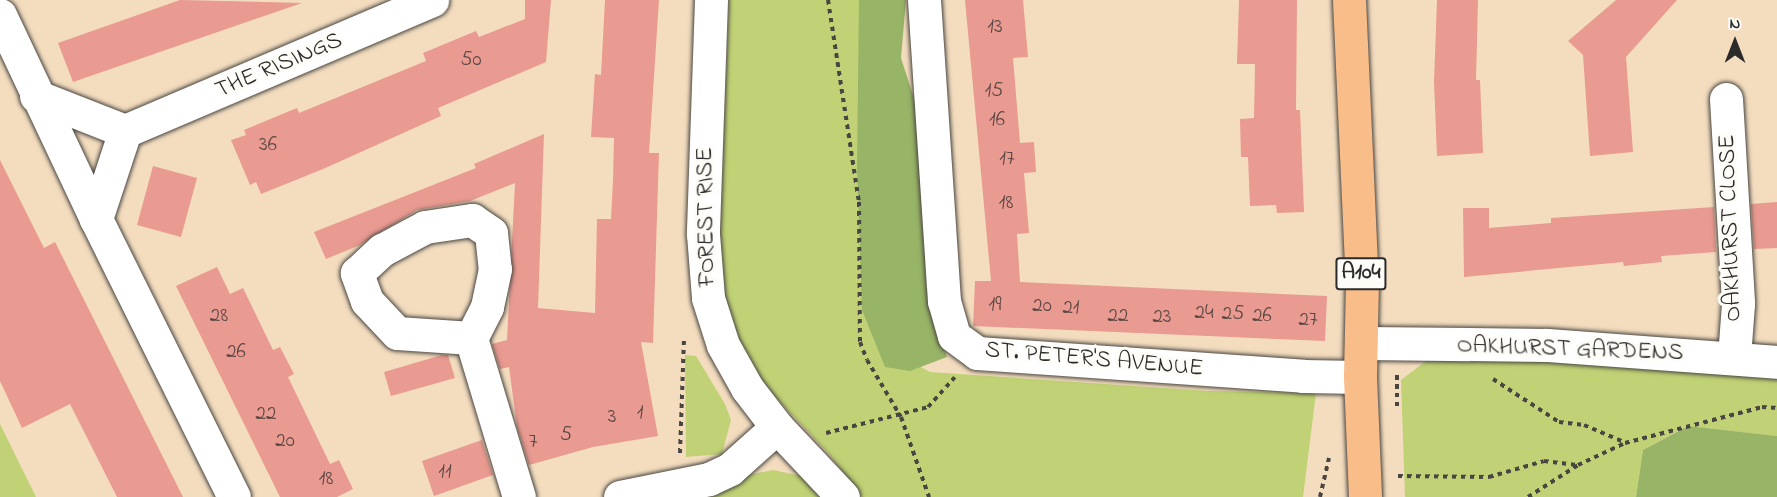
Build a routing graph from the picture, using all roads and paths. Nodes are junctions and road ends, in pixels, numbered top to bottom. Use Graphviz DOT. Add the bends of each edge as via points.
graph roads {
  1 [pos="432,0"];
  2 [pos="711,0"];
  3 [pos="828,0"];
  4 [pos="924,0"];
  5 [pos="1349,0"];
  6 [pos="0,15"];
  7 [pos="36,96"];
  8 [pos="1726,99"];
  9 [pos="125,131"];
  10 [pos="96,219"];
  11 [pos="687,324"];
  12 [pos="471,338"];
  13 [pos="1363,343"];
  14 [pos="1460,345"];
  15 [pos="977,353"];
  16 [pos="1734,357"];
  17 [pos="1777,362"];
  18 [pos="1360,377"];
  19 [pos="1777,408"];
  20 [pos="901,417"];
  21 [pos="777,427"];
  22 [pos="1625,442"];
  23 [pos="802,453"];
  24 [pos="1578,465"];
  25 [pos="1397,476"];
  26 [pos="680,486"];
  27 [pos="234,497"];
  28 [pos="519,497"];
  29 [pos="620,497"];
  30 [pos="843,497"];
  31 [pos="929,497"];
  32 [pos="1365,497"];
  33 [pos="1528,497"];
  1 -- 9 [label="street, THE RISINGS"];
  2 -- 21 [label="street, FOREST RISE" via="703,234 708,298 723,345 747,388"];
  3 -- 20 [label="path" via="859,202 860,342"];
  4 -- 15 [label="street, ST. PETER'S AVENUE" via="944,301 954,336"];
  5 -- 13 [label="main road, A104"];
  6 -- 7 [label="street"];
  7 -- 9 [label="street"];
  7 -- 10 [label="street"];
  8 -- 16 [label="street, OAKHURST CLOSE" via="1738,304"];
  9 -- 10 [label="street"];
  10 -- 27 [label="street"];
  11 -- 26 [label="path" via="681,358"];
  12 -- 28 [label="street"];
  13 -- 14 [label="street, OAKHURST GARDENS"];
  13 -- 18 [label="main road, A104"];
  14 -- 16 [label="street, OAKHURST GARDENS" via="1547,345"];
  14 -- 22 [label="path" via="1498,385 1559,422 1584,425"];
  15 -- 18 [label="street, ST. PETER'S AVENUE"];
  15 -- 20 [label="path" via="928,407"];
  16 -- 17 [label="street, OAKHURST GARDENS"];
  18 -- 32 [label="main road, A104"];
  19 -- 22 [label="path" via="1762,407"];
  20 -- 23 [label="path" via="859,422 826,433"];
  20 -- 31 [label="path"];
  21 -- 23 [label="street, FOREST RISE"];
  21 -- 26 [label="street" via="730,469"];
  22 -- 24 [label="path"];
  23 -- 30 [label="street, FOREST RISE"];
  24 -- 25 [label="path" via="1544,461 1489,477"];
  24 -- 33 [label="path"];
  26 -- 29 [label="street"];
}
